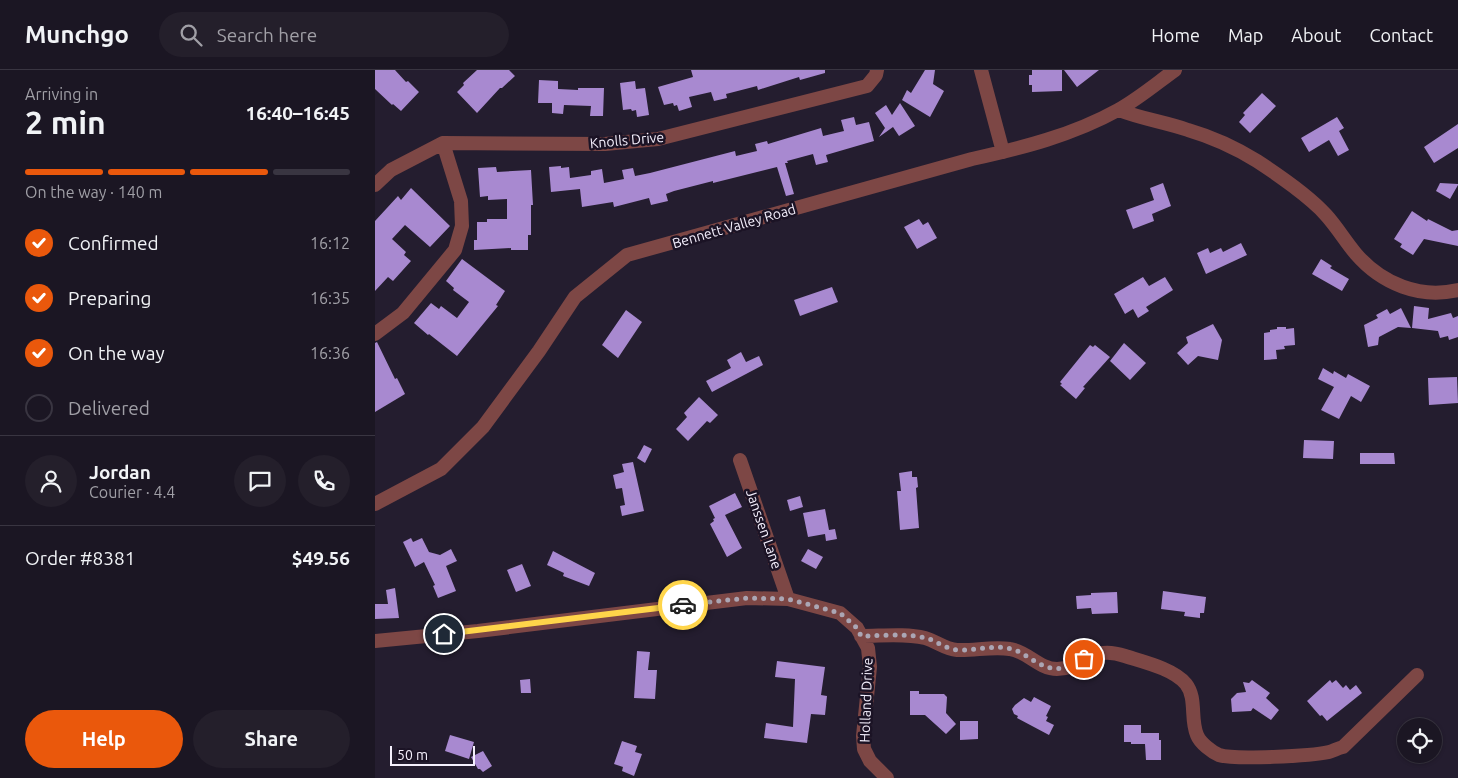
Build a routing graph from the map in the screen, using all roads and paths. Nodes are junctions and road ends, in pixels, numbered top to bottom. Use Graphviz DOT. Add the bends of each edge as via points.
graph roads {
  1 [pos="877,70"];
  2 [pos="981,70"];
  3 [pos="1175,70"];
  4 [pos="1119,110"];
  5 [pos="443,143"];
  6 [pos="1003,152"];
  7 [pos="375,185"];
  8 [pos="1458,290"];
  9 [pos="375,334"];
  10 [pos="740,460"];
  11 [pos="375,504"];
  12 [pos="788,599"];
  13 [pos="861,636"];
  14 [pos="375,641"];
  15 [pos="1417,675"];
  16 [pos="887,778"];
  1 -- 5 [label="street, Knolls Drive" via="867,86 658,139 605,144"];
  2 -- 6 [label="street"];
  3 -- 4 [label="street, Bennett Valley Road"];
  4 -- 6 [label="street, Bennett Valley Road" via="1061,136"];
  4 -- 8 [label="street" via="1187,129 1228,145 1257,162 1310,200 1357,255 1394,283 1410,290 1435,293"];
  5 -- 7 [label="street, Knolls Drive" via="391,170"];
  5 -- 9 [label="street" via="461,201 462,226 455,250 403,313"];
  6 -- 11 [label="street, Bennett Valley Road" via="627,255 575,297 483,427 441,469"];
  10 -- 12 [label="street, Janssen Lane"];
  12 -- 13 [label="street, Holland Drive" via="840,613"];
  12 -- 14 [label="street, Holland Drive" via="747,598"];
  13 -- 15 [label="street" via="915,636 957,650 1012,649 1053,669 1063,669 1094,654 1122,655 1168,670 1186,684 1192,696 1197,736 1220,755 1243,757 1319,753 1343,747"];
  13 -- 16 [label="street, Holland Drive" via="868,648 871,667 863,736 865,749 870,761"];
}
